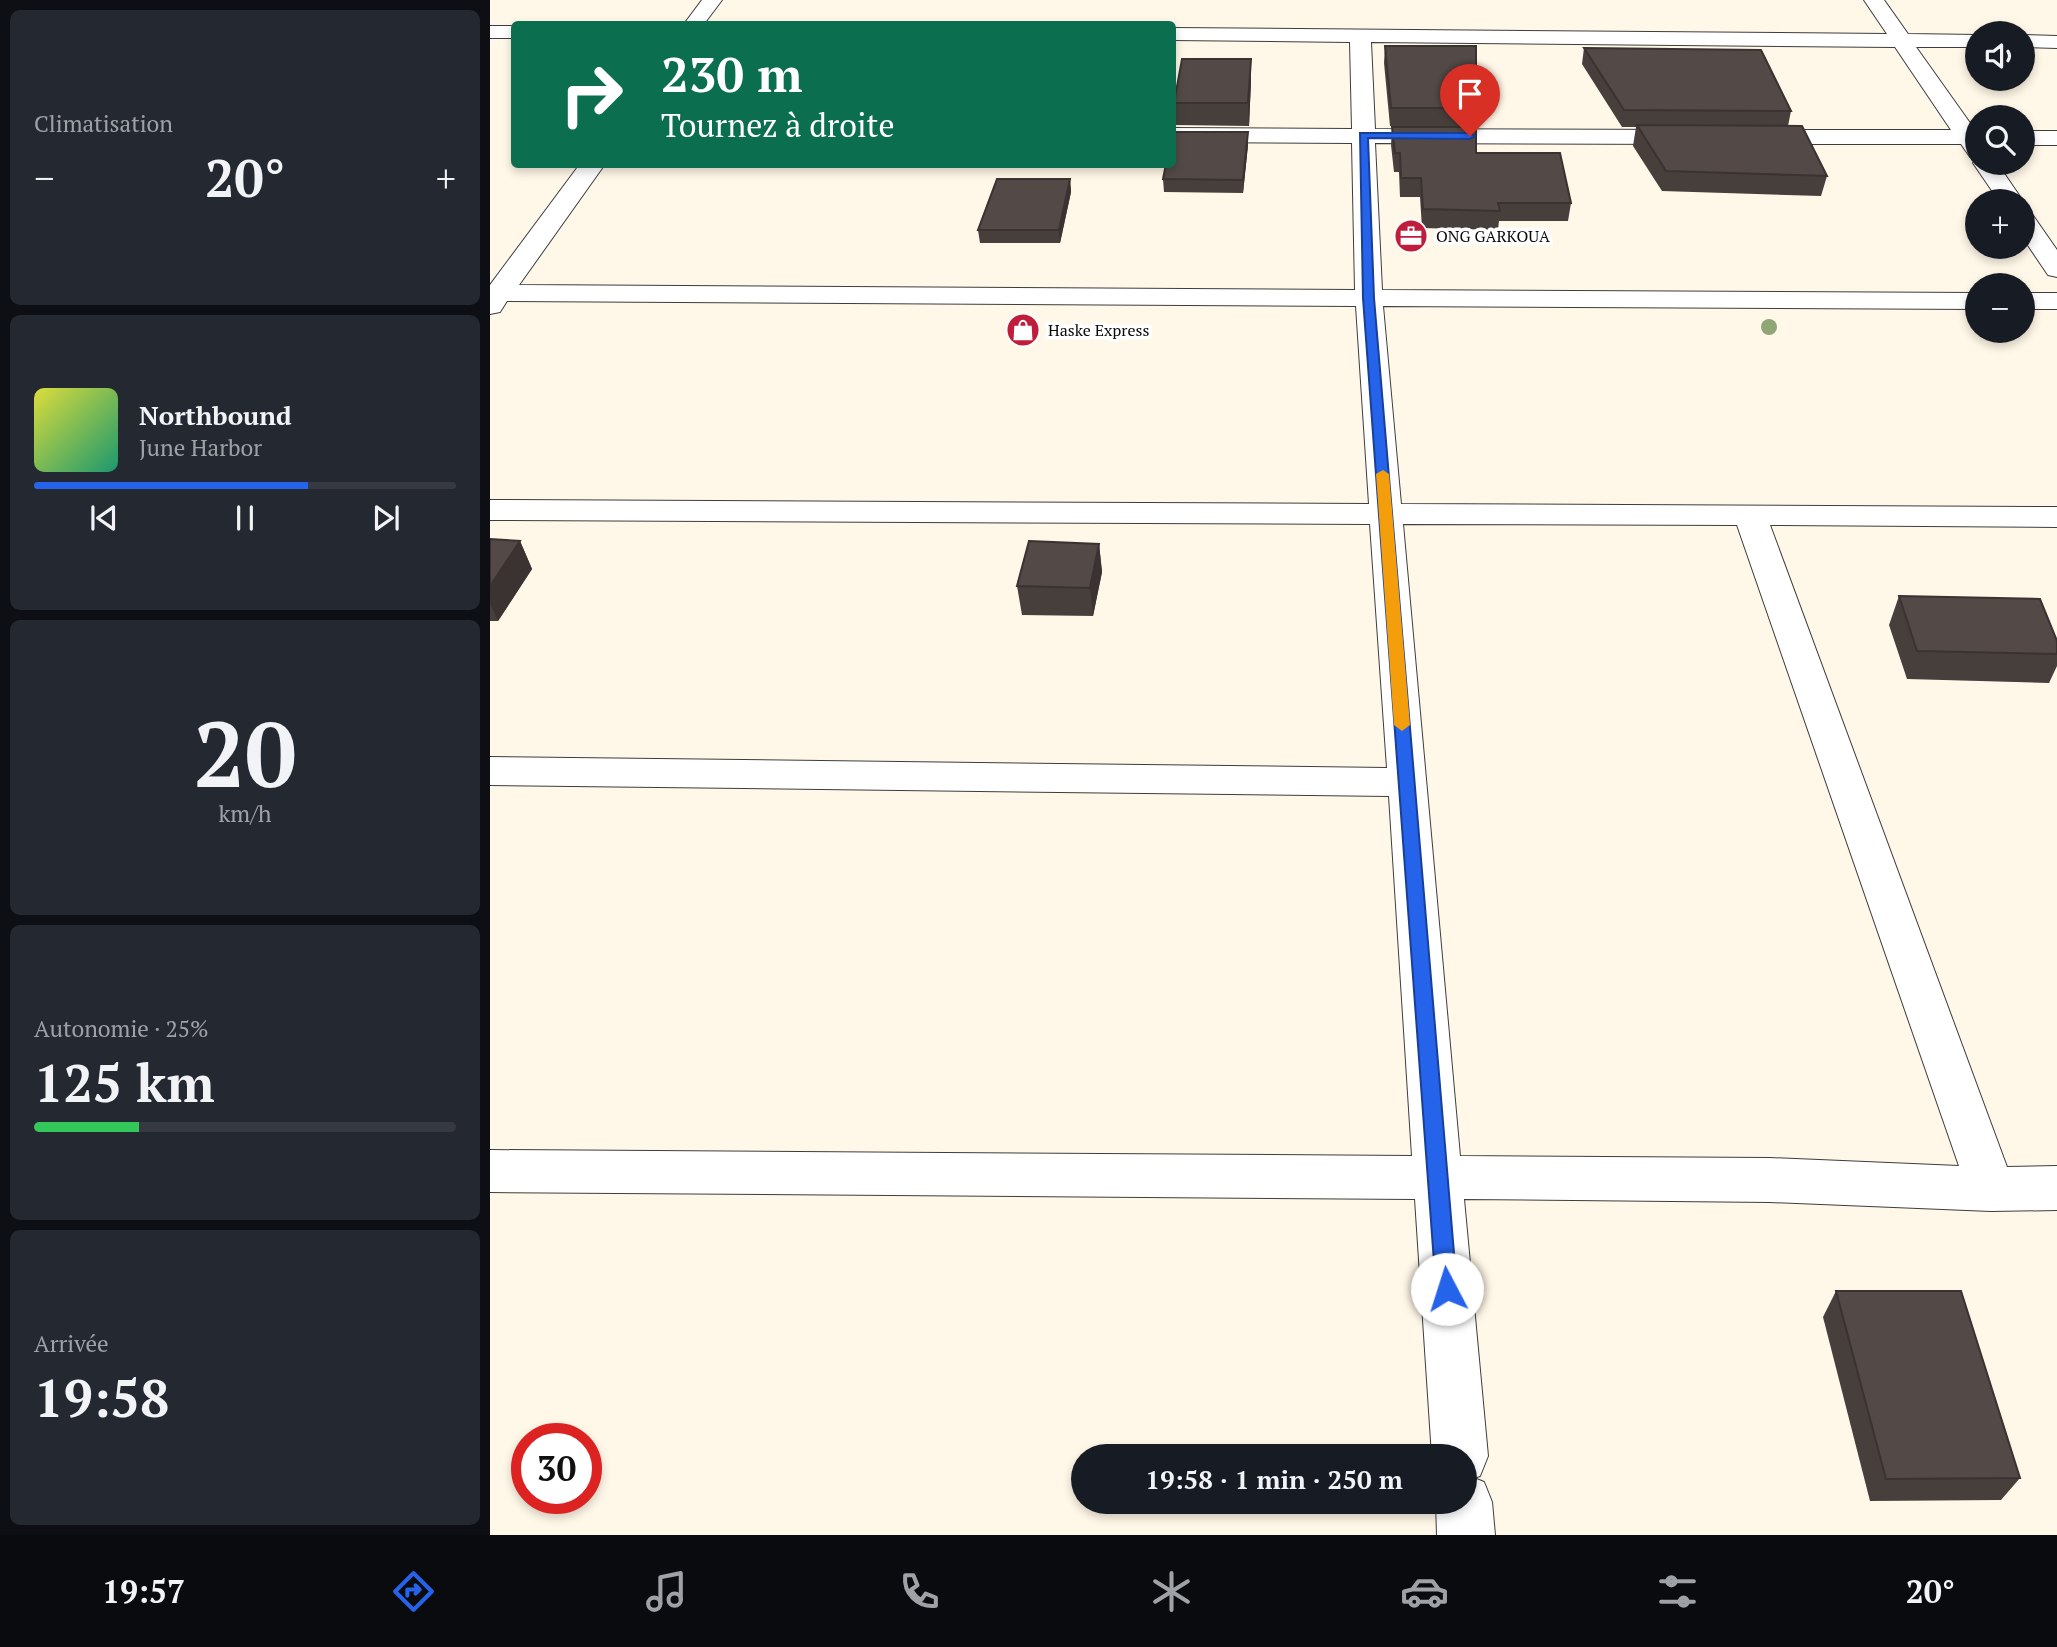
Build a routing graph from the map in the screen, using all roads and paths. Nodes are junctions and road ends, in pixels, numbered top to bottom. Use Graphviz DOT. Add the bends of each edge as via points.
graph roads {
  1 [pos="712,0"];
  2 [pos="1874,0"];
  3 [pos="696,21"];
  4 [pos="490,32"];
  5 [pos="511,32"];
  6 [pos="1176,34"];
  7 [pos="1360,36"];
  8 [pos="1901,40"];
  9 [pos="1965,41"];
  10 [pos="2035,41"];
  11 [pos="2057,42"];
  12 [pos="1965,129"];
  13 [pos="1176,135"];
  14 [pos="1364,135"];
  15 [pos="1710,137"];
  16 [pos="1737,137"];
  17 [pos="2035,138"];
  18 [pos="2057,138"];
  19 [pos="1965,142"];
  20 [pos="590,168"];
  21 [pos="2035,237"];
  22 [pos="2057,269"];
  23 [pos="493,297"];
  24 [pos="1369,298"];
  25 [pos="1965,301"];
  26 [pos="2035,301"];
  27 [pos="2057,301"];
  28 [pos="490,510"];
  29 [pos="1386,514"];
  30 [pos="1750,516"];
  31 [pos="2057,517"];
  32 [pos="490,771"];
  33 [pos="1406,782"];
  34 [pos="490,1171"];
  35 [pos="1438,1178"];
  36 [pos="2057,1188"];
  37 [pos="1991,1189"];
  38 [pos="1459,1444"];
  39 [pos="1465,1514"];
  40 [pos="1466,1535"];
  1 -- 3 [label="street"];
  2 -- 8 [label="street"];
  4 -- 5 [label="street"];
  6 -- 7 [label="street"];
  7 -- 8 [label="street"];
  7 -- 14 [label="street"];
  8 -- 9 [label="street"];
  8 -- 12 [label="street"];
  10 -- 11 [label="street"];
  13 -- 14 [label="street"];
  14 -- 15 [label="street"];
  14 -- 24 [label="street"];
  16 -- 19 [label="street"];
  17 -- 18 [label="street"];
  20 -- 23 [label="street"];
  21 -- 22 [label="street"];
  23 -- 24 [label="street"];
  24 -- 25 [label="street"];
  24 -- 29 [label="street"];
  26 -- 27 [label="street"];
  28 -- 29 [label="street"];
  29 -- 30 [label="street"];
  29 -- 33 [label="street"];
  30 -- 31 [label="street"];
  30 -- 37 [label="street"];
  32 -- 33 [label="street"];
  33 -- 35 [label="street"];
  34 -- 35 [label="street"];
  35 -- 37 [label="street" via="1770,1180"];
  35 -- 38 [label="street"];
  36 -- 37 [label="street"];
  39 -- 40 [label="street"];
}
